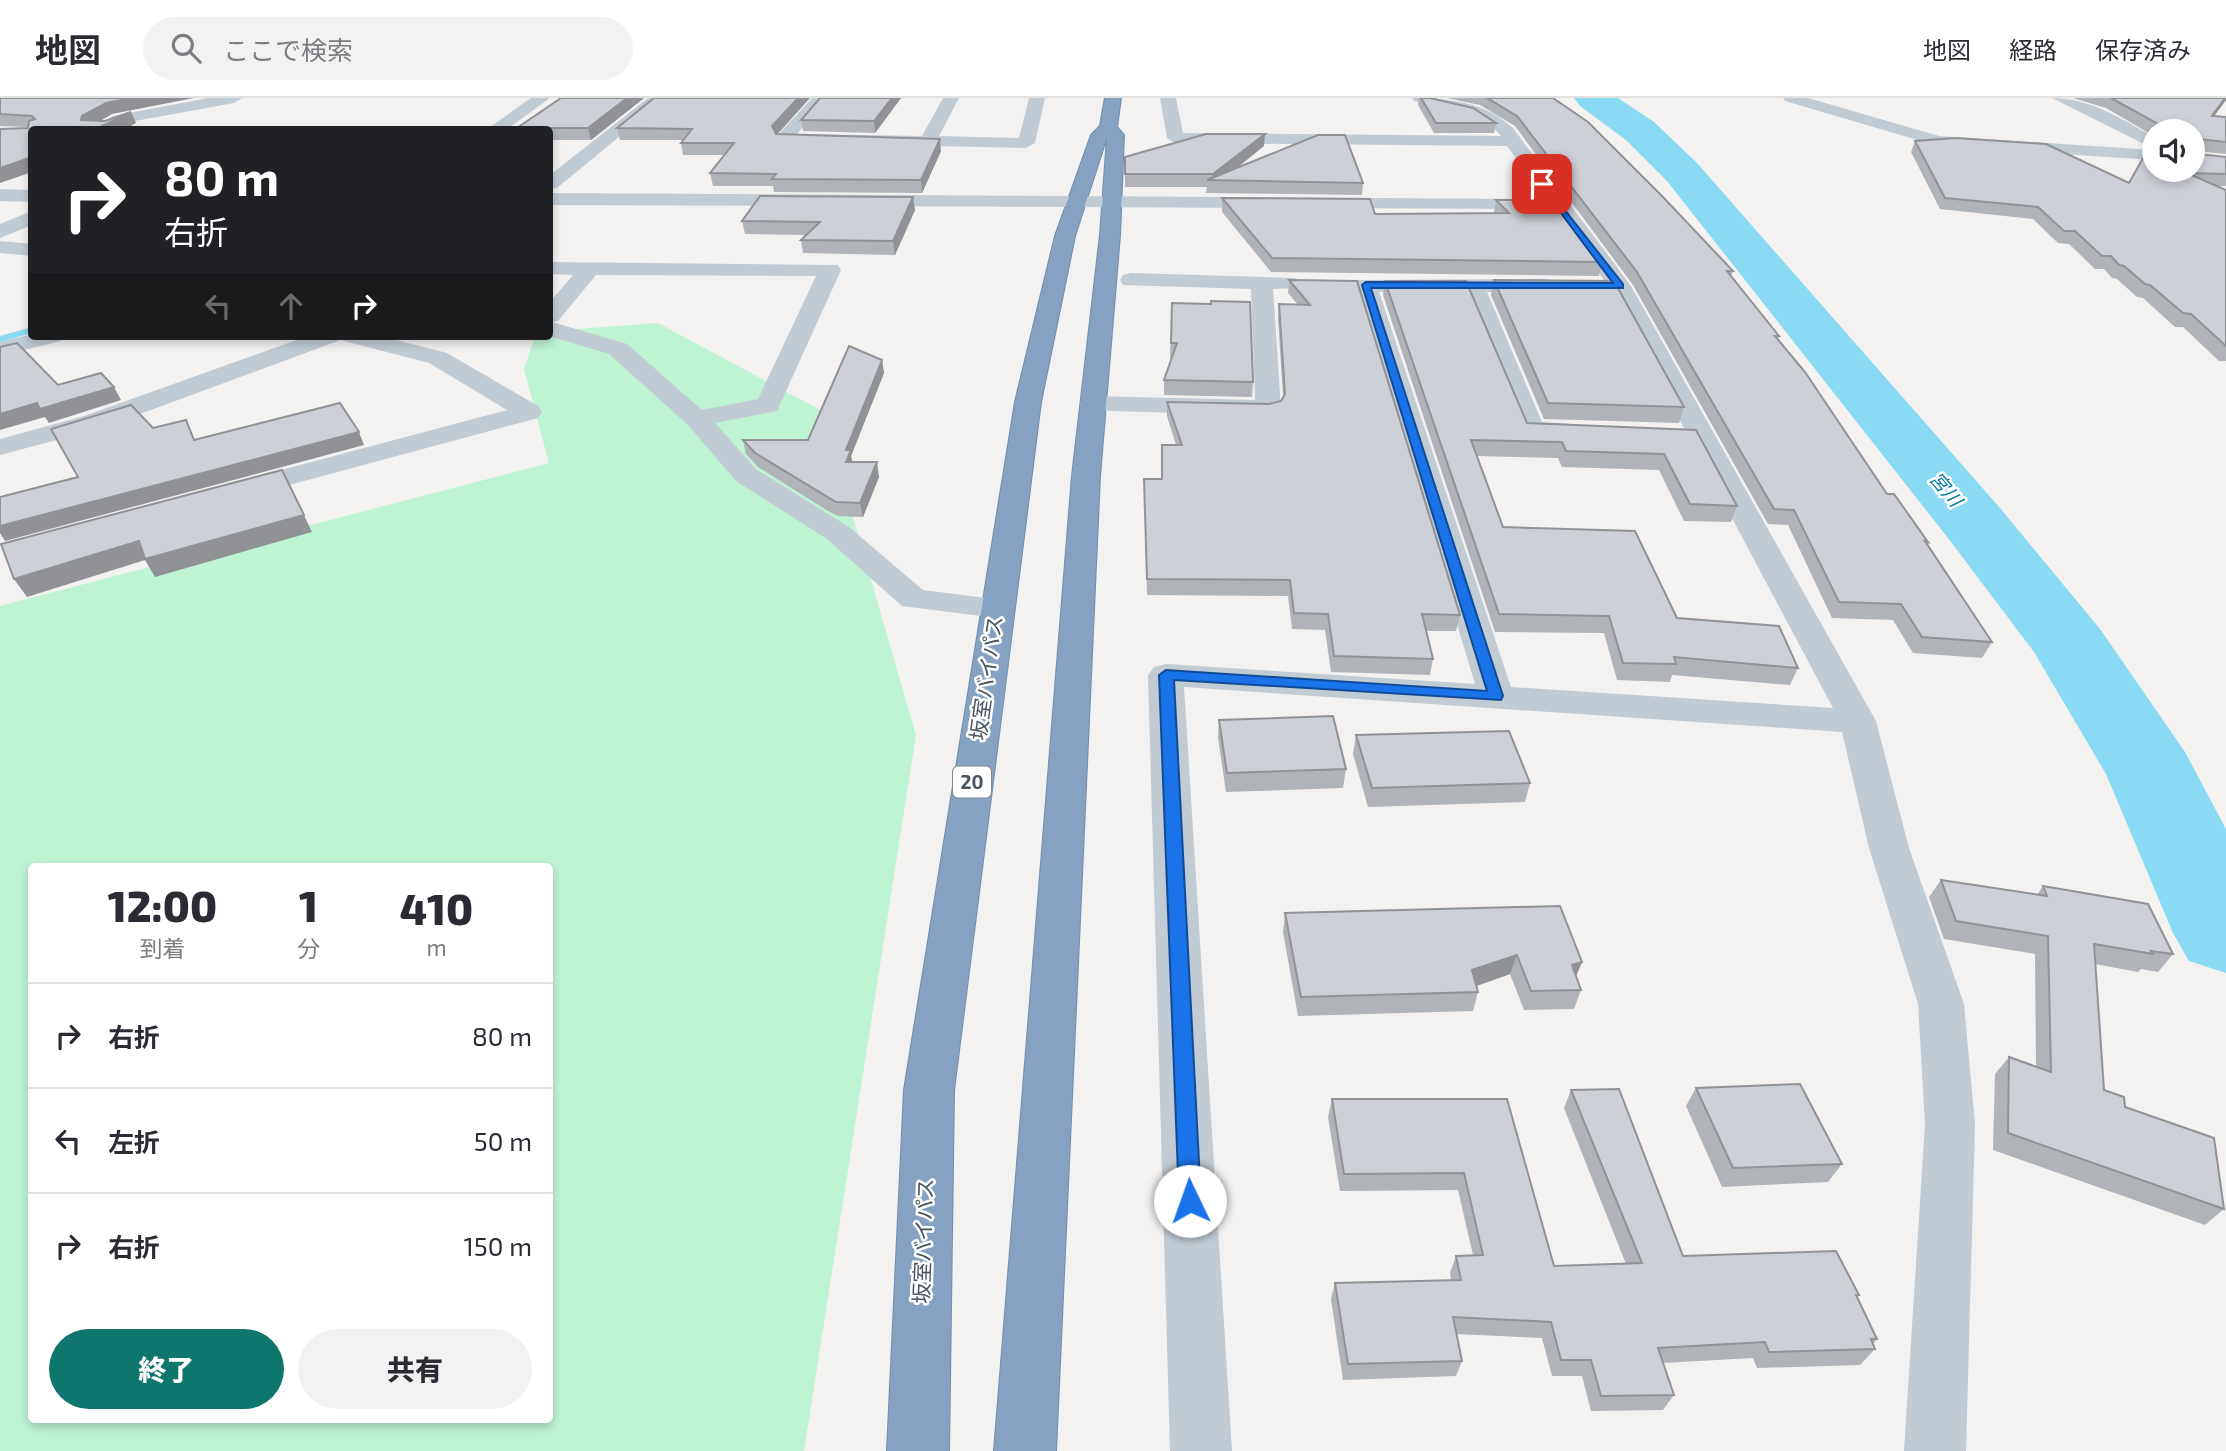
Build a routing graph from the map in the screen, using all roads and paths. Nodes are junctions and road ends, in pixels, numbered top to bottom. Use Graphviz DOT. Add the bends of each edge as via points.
graph roads {
  1 [pos="234,98"];
  2 [pos="542,98"];
  3 [pos="658,98"];
  4 [pos="820,98"];
  5 [pos="951,98"];
  6 [pos="1037,98"];
  7 [pos="1168,98"];
  8 [pos="1420,98"];
  9 [pos="1791,98"];
  10 [pos="2060,98"];
  11 [pos="1111,113"];
  12 [pos="105,126"];
  13 [pos="500,126"];
  14 [pos="2142,137"];
  15 [pos="928,141"];
  16 [pos="1512,141"];
  17 [pos="2142,154"];
  18 [pos="553,182"];
  19 [pos="0,195"];
  20 [pos="28,196"];
  21 [pos="553,199"];
  22 [pos="1094,202"];
  23 [pos="1558,205"];
  24 [pos="28,219"];
  25 [pos="0,232"];
  26 [pos="0,247"];
  27 [pos="28,250"];
  28 [pos="553,268"];
  29 [pos="590,268"];
  30 [pos="1131,280"];
  31 [pos="1262,282"];
  32 [pos="1314,284"];
  33 [pos="1472,285"];
  34 [pos="1566,286"];
  35 [pos="553,312"];
  36 [pos="553,330"];
  37 [pos="37,340"];
  38 [pos="319,340"];
  39 [pos="368,340"];
  40 [pos="0,349"];
  41 [pos="1093,404"];
  42 [pos="697,419"];
  43 [pos="1598,432"];
  44 [pos="0,447"];
  45 [pos="211,497"];
  46 [pos="997,608"];
  47 [pos="1496,696"];
  48 [pos="1858,721"];
  49 [pos="918,1451"];
  50 [pos="1025,1451"];
  51 [pos="1201,1451"];
  52 [pos="1935,1451"];
  1 -- 12 [label="street" via="119,119"];
  2 -- 13 [label="street"];
  3 -- 18 [label="street"];
  4 -- 15 [label="street" via="784,139"];
  5 -- 15 [label="street"];
  6 -- 15 [label="street" via="1026,143"];
  7 -- 16 [label="street" via="1175,138"];
  8 -- 16 [label="street" via="1454,104 1488,118 1510,134"];
  9 -- 17 [label="street" via="1938,141"];
  10 -- 14 [label="street"];
  11 -- 22 [label="highway, 坂室バイパス / 20" via="1116,135"];
  16 -- 23 [label="street"];
  19 -- 20 [label="street"];
  21 -- 22 [label="street"];
  22 -- 23 [label="street"];
  22 -- 41 [label="highway, 坂室バイパス / 20"];
  22 -- 46 [label="highway, 坂室バイパス / 20" via="1065,236 1028,402"];
  23 -- 48 [label="street"];
  24 -- 25 [label="street"];
  26 -- 27 [label="street"];
  28 -- 29 [label="street"];
  29 -- 35 [label="street"];
  29 -- 42 [label="street" via="830,270 768,405"];
  30 -- 31 [label="street"];
  31 -- 32 [label="street"];
  31 -- 41 [label="street" via="1268,408"];
  33 -- 34 [label="street"];
  33 -- 43 [label="street" via="1532,430"];
  33 -- 47 [label="street" via="1353,285"];
  36 -- 42 [label="street" via="618,349"];
  37 -- 40 [label="street"];
  38 -- 44 [label="street" via="93,422"];
  39 -- 45 [label="street" via="438,358 529,412"];
  41 -- 50 [label="highway, 坂室バイパス / 20"];
  42 -- 46 [label="street" via="746,475 838,533 914,599"];
  46 -- 49 [label="highway, 坂室バイパス / 20" via="929,1090"];
  47 -- 48 [label="street"];
  47 -- 51 [label="street" via="1166,675"];
  48 -- 52 [label="street" via="1889,848 1941,1004 1950,1124"];
}
